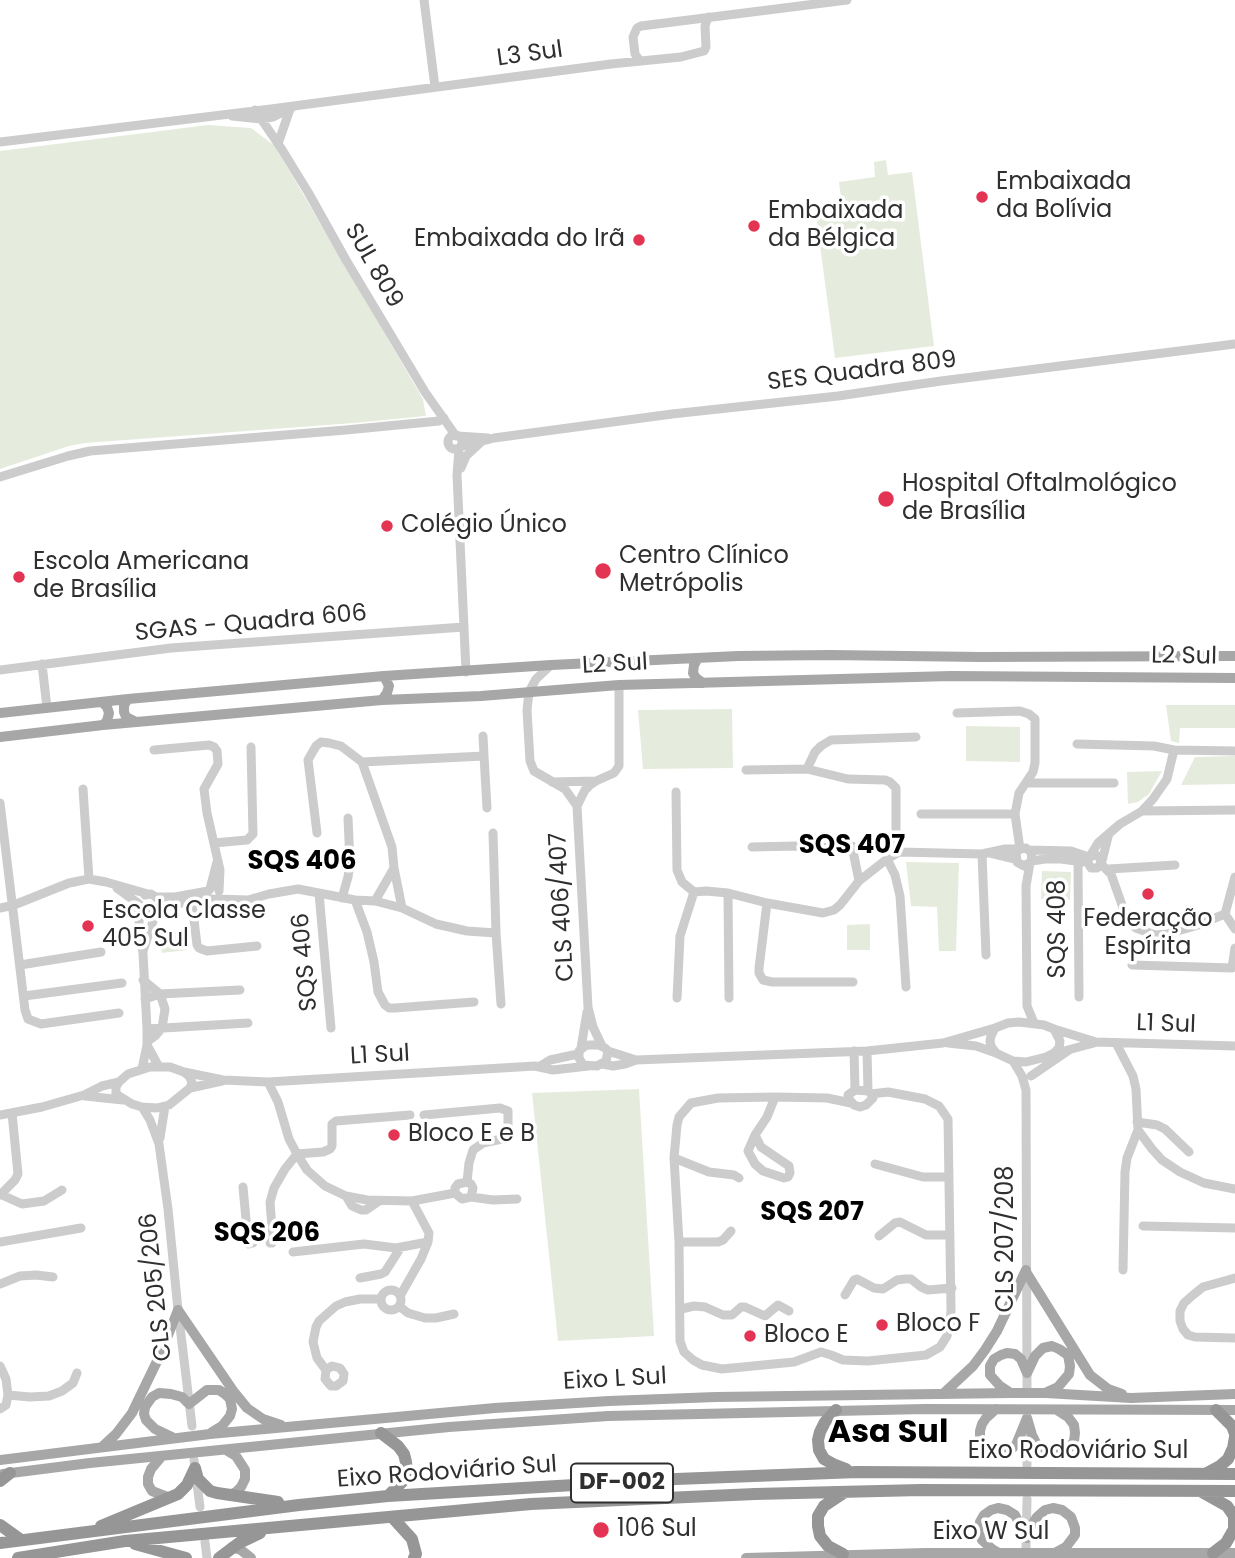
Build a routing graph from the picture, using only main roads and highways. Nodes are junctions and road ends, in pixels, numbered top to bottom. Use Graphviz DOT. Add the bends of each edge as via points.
graph roads {
  1 [pos="1152,656"];
  2 [pos="1174,656"];
  3 [pos="1235,656"];
  4 [pos="950,657"];
  5 [pos="973,657"];
  6 [pos="698,659"];
  7 [pos="677,667"];
  8 [pos="418,674"];
  9 [pos="384,676"];
  10 [pos="951,676"];
  11 [pos="974,676"];
  12 [pos="1153,677"];
  13 [pos="1179,677"];
  14 [pos="1235,678"];
  15 [pos="703,682"];
  16 [pos="670,683"];
  17 [pos="411,690"];
  18 [pos="128,699"];
  19 [pos="382,700"];
  20 [pos="102,702"];
  21 [pos="0,713"];
  22 [pos="136,722"];
  23 [pos="103,725"];
  24 [pos="0,737"];
  25 [pos="1011,1393"];
  26 [pos="1046,1393"];
  27 [pos="943,1394"];
  28 [pos="1235,1395"];
  29 [pos="1131,1398"];
  30 [pos="996,1409"];
  31 [pos="1055,1409"];
  32 [pos="836,1410"];
  33 [pos="1216,1410"];
  34 [pos="1235,1410"];
  35 [pos="290,1427"];
  36 [pos="381,1433"];
  37 [pos="210,1434"];
  38 [pos="1235,1436"];
  39 [pos="175,1437"];
  40 [pos="101,1447"];
  41 [pos="226,1450"];
  42 [pos="162,1455"];
  43 [pos="0,1460"];
  44 [pos="856,1472"];
  45 [pos="1207,1473"];
  46 [pos="1235,1474"];
  47 [pos="3,1476"];
  48 [pos="1198,1491"];
  49 [pos="1235,1491"];
  50 [pos="845,1492"];
  51 [pos="229,1495"];
  52 [pos="388,1496"];
  53 [pos="170,1498"];
  54 [pos="299,1505"];
  55 [pos="392,1517"];
  56 [pos="0,1525"];
  57 [pos="281,1527"];
  58 [pos="85,1532"];
  59 [pos="21,1540"];
  60 [pos="125,1541"];
  61 [pos="0,1543"];
  62 [pos="232,1547"];
  63 [pos="1000,1553"];
  64 [pos="1213,1553"];
  65 [pos="1235,1553"];
  66 [pos="843,1554"];
  67 [pos="1052,1554"];
  68 [pos="176,1557"];
  69 [pos="19,1558"];
  70 [pos="219,1558"];
  71 [pos="251,1558"];
  72 [pos="414,1558"];
  73 [pos="746,1558"];
  1 -- 2 [label="main road, L2 Sul"];
  1 -- 5 [label="main road, L2 Sul"];
  1 -- 12 [label="main road" via="1157,663"];
  2 -- 3 [label="main road, L2 Sul"];
  2 -- 13 [label="main road" via="1170,668"];
  4 -- 5 [label="main road, L2 Sul"];
  4 -- 6 [label="main road, L2 Sul"];
  4 -- 10 [label="main road" via="957,666"];
  5 -- 11 [label="main road" via="970,667"];
  6 -- 7 [label="main road, L2 Sul"];
  6 -- 15 [label="main road" via="693,673"];
  7 -- 8 [label="main road, L2 Sul" via="551,665"];
  7 -- 16 [label="main road" via="678,678"];
  8 -- 9 [label="main road, L2 Sul"];
  8 -- 17 [label="main road"];
  9 -- 18 [label="main road, L2 Sul"];
  9 -- 19 [label="main road" via="389,686"];
  10 -- 11 [label="main road, L2 Sul"];
  10 -- 15 [label="main road, L2 Sul"];
  11 -- 12 [label="main road, L2 Sul"];
  12 -- 13 [label="main road, L2 Sul"];
  13 -- 14 [label="main road, L2 Sul"];
  15 -- 16 [label="main road, L2 Sul"];
  16 -- 17 [label="main road, L2 Sul" via="481,696"];
  17 -- 19 [label="main road, L2 Sul"];
  18 -- 20 [label="main road, L2 Sul"];
  18 -- 22 [label="main road" via="124,712"];
  19 -- 22 [label="main road, L2 Sul"];
  20 -- 21 [label="main road, L2 Sul"];
  20 -- 23 [label="main road" via="109,713"];
  22 -- 23 [label="main road, L2 Sul"];
  23 -- 24 [label="main road, L2 Sul"];
  25 -- 26 [label="main road, Eixo L Sul"];
  25 -- 26 [label="main road" via="990,1375 994,1359 1014,1354 1027,1373 1035,1356 1052,1346 1068,1355 1069,1374"];
  25 -- 27 [label="main road, Eixo L Sul"];
  26 -- 29 [label="main road, Eixo L Sul"];
  27 -- 29 [label="main road" via="985,1350 1026,1271 1090,1376"];
  27 -- 35 [label="main road, Eixo L Sul" via="609,1401"];
  28 -- 29 [label="main road, Eixo L Sul"];
  30 -- 31 [label="main road, Eixo L Sul"];
  30 -- 31 [label="main road" via="979,1431 990,1451 1003,1453 1016,1445 1027,1416 1037,1445 1049,1453 1064,1452 1074,1441 1074,1425"];
  30 -- 32 [label="main road, Eixo L Sul"];
  31 -- 33 [label="main road, Eixo L Sul"];
  32 -- 36 [label="main road, Eixo L Sul" via="608,1416"];
  32 -- 44 [label="highway" via="820,1432 819,1450 824,1459"];
  33 -- 34 [label="main road, Eixo L Sul"];
  33 -- 38 [label="highway"];
  35 -- 37 [label="main road, Eixo L Sul"];
  35 -- 40 [label="main road" via="247,1409 178,1310 132,1413"];
  36 -- 41 [label="main road, Eixo L Sul"];
  36 -- 52 [label="highway" via="404,1454 407,1470"];
  37 -- 39 [label="main road, Eixo L Sul"];
  37 -- 39 [label="main road" via="222,1426 232,1409 230,1399 219,1390 207,1390 189,1405 181,1397 164,1393 152,1397 144,1414 149,1425"];
  38 -- 45 [label="highway" via="1228,1459"];
  39 -- 40 [label="main road, Eixo L Sul"];
  40 -- 43 [label="main road, Eixo L Sul"];
  41 -- 42 [label="main road, Eixo L Sul"];
  41 -- 51 [label="main road" via="245,1470 241,1487"];
  42 -- 47 [label="main road, Eixo L Sul"];
  42 -- 53 [label="main road" via="151,1469 148,1484 152,1491"];
  44 -- 45 [label="highway, Eixo Rodoviário Sul / DF-002"];
  44 -- 52 [label="highway, Eixo Rodoviário Sul / DF-002"];
  45 -- 46 [label="highway, Eixo Rodoviário Sul / DF-002"];
  48 -- 49 [label="highway, Eixo Rodoviário Sul / DF-002"];
  48 -- 50 [label="highway, Eixo Rodoviário Sul / DF-002"];
  48 -- 64 [label="highway" via="1227,1506 1234,1517 1234,1529 1226,1543"];
  50 -- 55 [label="highway, Eixo Rodoviário Sul / DF-002" via="531,1504"];
  50 -- 66 [label="highway" via="818,1516 820,1536"];
  51 -- 53 [label="highway" via="203,1485 194,1464 187,1485"];
  51 -- 54 [label="highway"];
  52 -- 54 [label="highway, Eixo Rodoviário Sul / DF-002"];
  53 -- 58 [label="highway"];
  54 -- 58 [label="highway, Eixo Rodoviário Sul / DF-002"];
  55 -- 57 [label="highway, Eixo Rodoviário Sul / DF-002"];
  55 -- 72 [label="highway" via="412,1539"];
  56 -- 59 [label="highway"];
  57 -- 60 [label="highway, Eixo Rodoviário Sul / DF-002"];
  57 -- 62 [label="highway"];
  58 -- 59 [label="highway, Eixo Rodoviário Sul / DF-002"];
  59 -- 61 [label="highway, Eixo Rodoviário Sul / DF-002"];
  60 -- 68 [label="highway"];
  60 -- 69 [label="highway, Eixo Rodoviário Sul / DF-002"];
  62 -- 70 [label="highway"];
  62 -- 71 [label="main road"];
  63 -- 66 [label="main road, Eixo W Sul"];
  63 -- 67 [label="main road, Eixo W Sul"];
  63 -- 67 [label="main road" via="978,1532 984,1515 998,1508 1007,1510 1027,1544 1037,1517 1053,1508 1071,1517 1075,1535 1066,1547"];
  64 -- 65 [label="main road, Eixo W Sul"];
  64 -- 67 [label="main road, Eixo W Sul"];
  66 -- 73 [label="main road, Eixo W Sul"];
}
